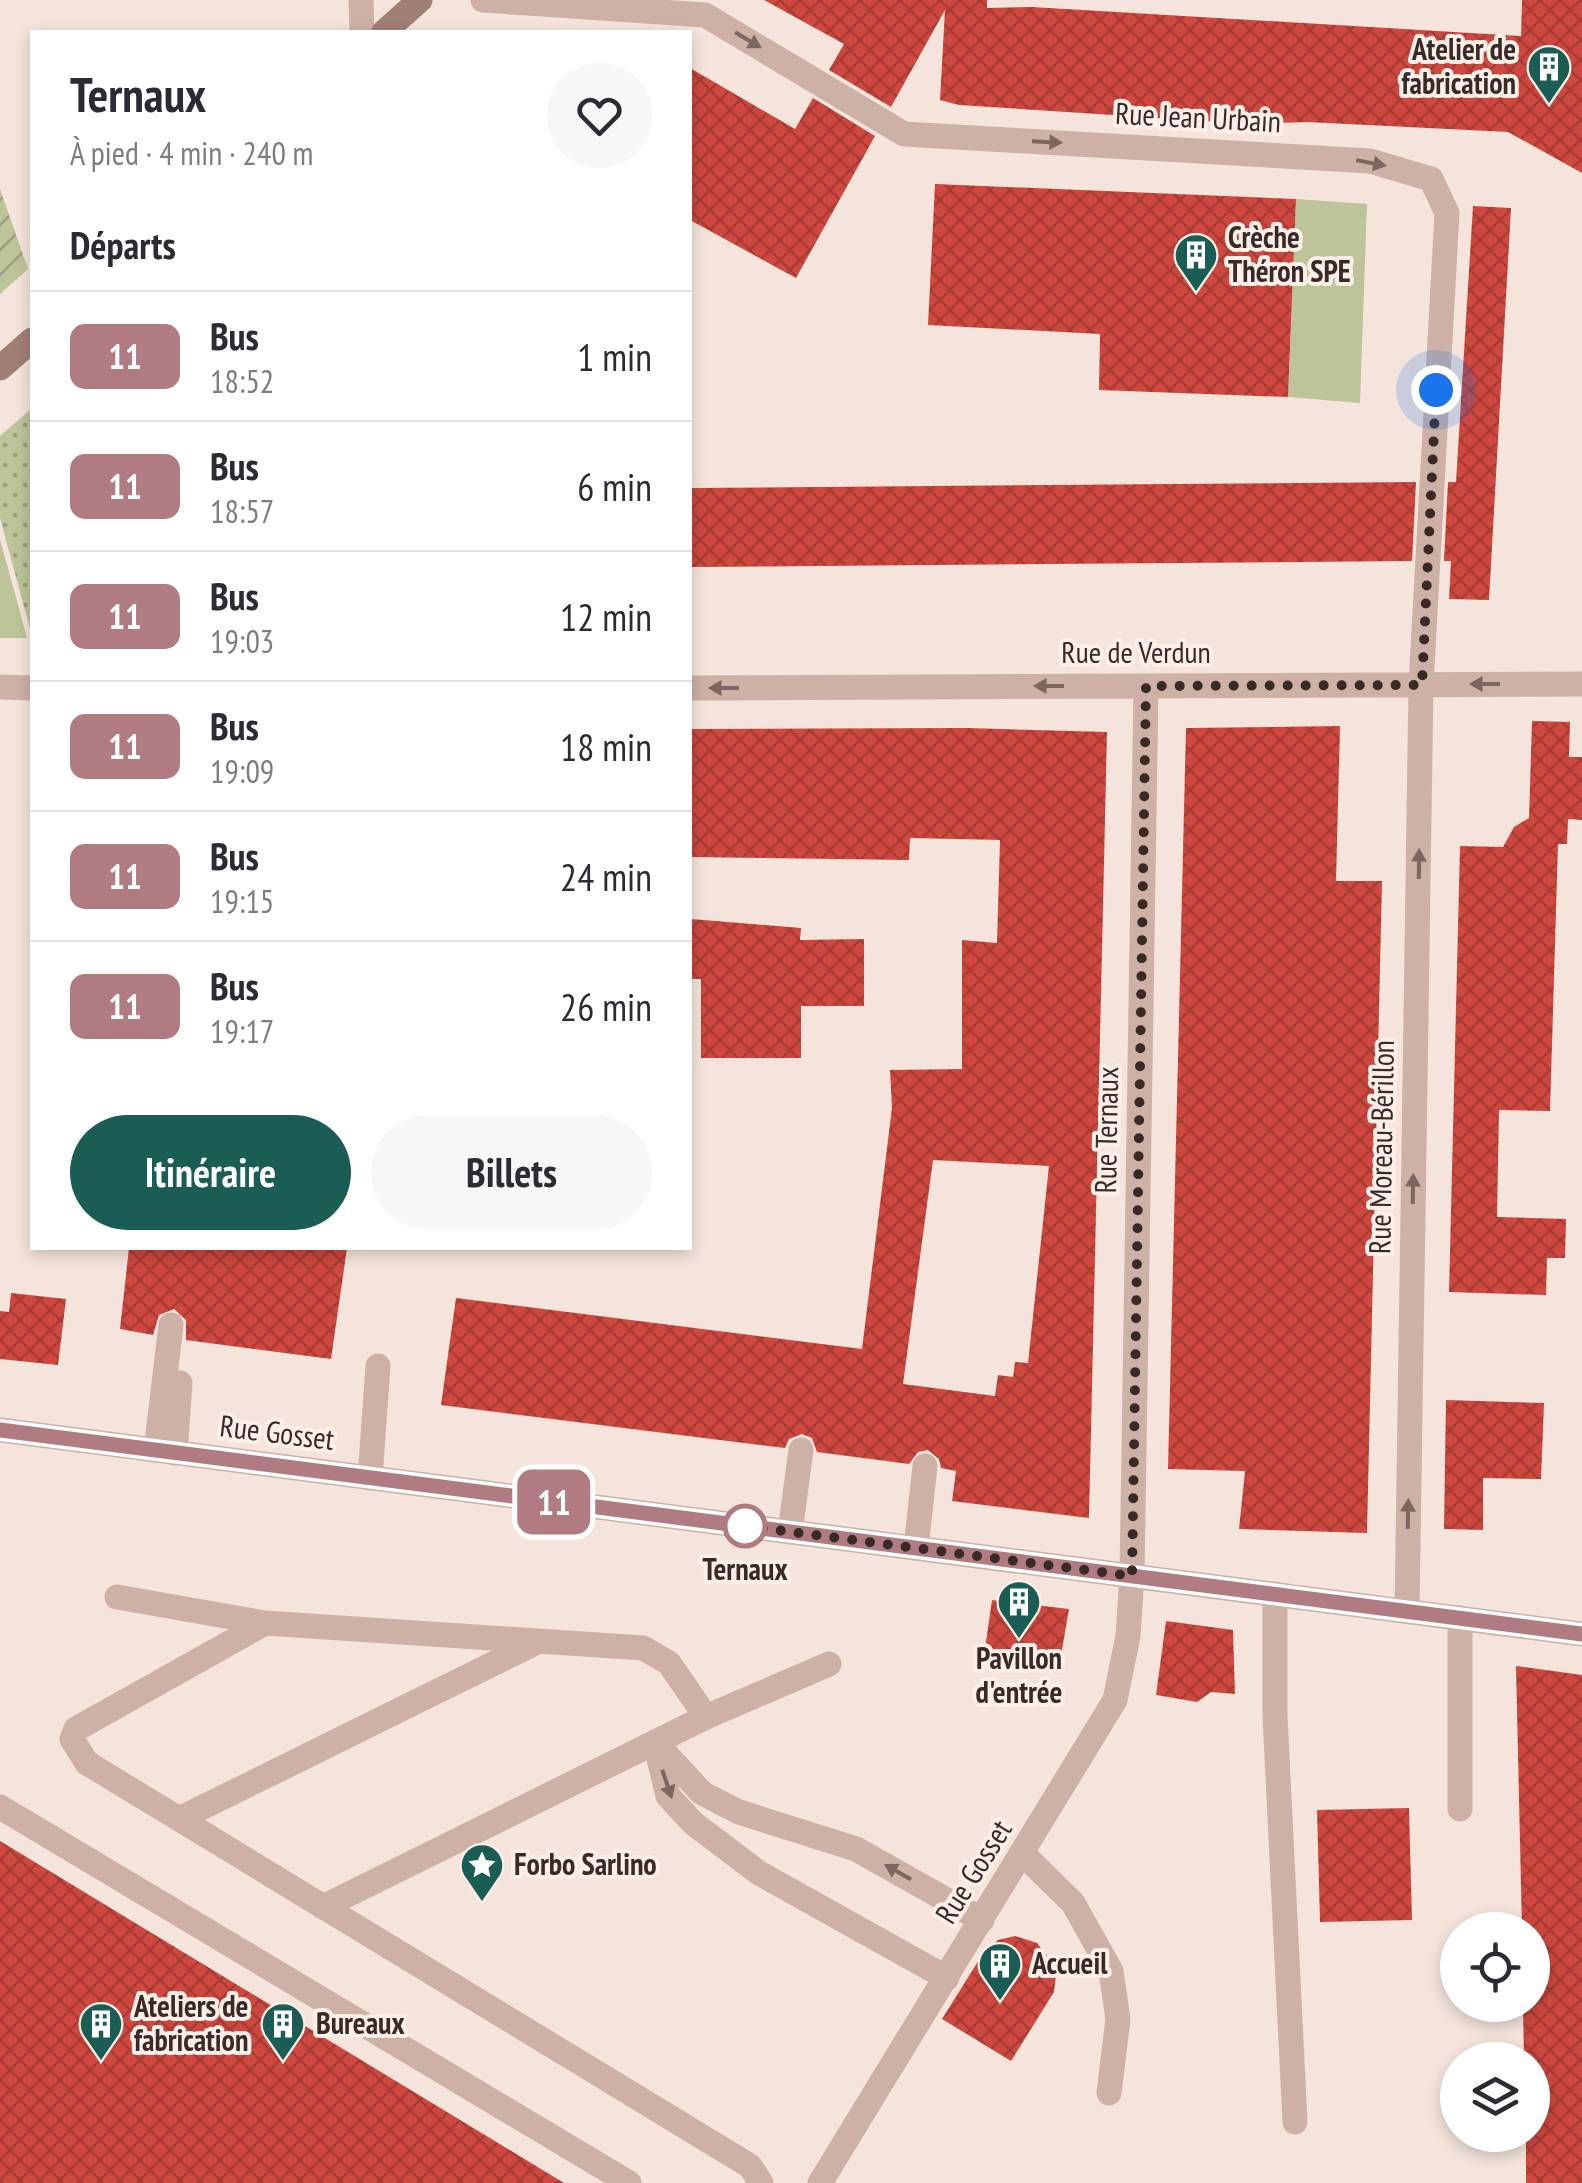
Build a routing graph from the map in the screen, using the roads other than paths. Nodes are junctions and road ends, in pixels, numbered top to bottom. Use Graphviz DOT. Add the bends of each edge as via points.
graph roads {
  1 [pos="361,0"];
  2 [pos="420,0"];
  3 [pos="483,0"];
  4 [pos="362,30"];
  5 [pos="386,30"];
  6 [pos="30,342"];
  7 [pos="0,368"];
  8 [pos="1582,684"];
  9 [pos="1422,685"];
  10 [pos="1146,686"];
  11 [pos="0,688"];
  12 [pos="30,688"];
  13 [pos="692,688"];
  14 [pos="177,1332"];
  15 [pos="378,1366"];
  16 [pos="0,1430"];
  17 [pos="801,1450"];
  18 [pos="165,1451"];
  19 [pos="925,1466"];
  20 [pos="370,1478"];
  21 [pos="790,1532"];
  22 [pos="916,1548"];
  23 [pos="1132,1576"];
  24 [pos="1275,1594"];
  25 [pos="117,1596"];
  26 [pos="1407,1611"];
  27 [pos="1460,1618"];
  28 [pos="265,1622"];
  29 [pos="1582,1634"];
  30 [pos="540,1640"];
  31 [pos="829,1664"];
  32 [pos="706,1718"];
  33 [pos="655,1742"];
  34 [pos="0,1807"];
  35 [pos="1460,1809"];
  36 [pos="179,1818"];
  37 [pos="1023,1854"];
  38 [pos="323,1907"];
  39 [pos="982,1920"];
  40 [pos="946,1978"];
  41 [pos="1110,2092"];
  42 [pos="1295,2122"];
  43 [pos="629,2183"];
  44 [pos="761,2183"];
  45 [pos="820,2183"];
  1 -- 4 [label="street"];
  2 -- 5 [label="main road"];
  3 -- 9 [label="street, Rue Jean Urbain, one-way" via="705,15 904,134 1370,160 1431,179 1446,213"];
  6 -- 7 [label="main road"];
  8 -- 9 [label="street, Rue de Verdun, one-way"];
  9 -- 10 [label="street, Rue de Verdun"];
  26 -- 9 [label="street, Rue Moreau-Bérillon, one-way"];
  10 -- 13 [label="street, Rue de Verdun, one-way"];
  10 -- 23 [label="street, Rue Ternaux"];
  11 -- 12 [label="street"];
  14 -- 18 [label="street"];
  15 -- 20 [label="street, Rue Gosset"];
  16 -- 18 [label="street, Rue Gosset"];
  17 -- 21 [label="street"];
  18 -- 20 [label="street, Rue Gosset"];
  19 -- 22 [label="street"];
  20 -- 21 [label="street, Rue Gosset"];
  21 -- 22 [label="street, Rue Gosset"];
  22 -- 23 [label="street, Rue Gosset"];
  23 -- 24 [label="street, Rue Gosset"];
  23 -- 37 [label="street, Rue Gosset" via="1115,1700"];
  24 -- 26 [label="street, Rue Gosset"];
  24 -- 42 [label="street"];
  25 -- 28 [label="street"];
  26 -- 27 [label="street, Rue Gosset"];
  27 -- 29 [label="street, Rue Gosset"];
  27 -- 35 [label="street"];
  28 -- 30 [label="street"];
  28 -- 36 [label="street" via="76,1729 72,1739 87,1764"];
  30 -- 32 [label="street" via="643,1648 668,1664"];
  30 -- 36 [label="street"];
  31 -- 32 [label="street"];
  32 -- 33 [label="street"];
  33 -- 38 [label="street"];
  39 -- 33 [label="street, one-way" via="856,1849 739,1812 702,1793"];
  33 -- 40 [label="street, one-way" via="668,1796 693,1823 759,1874"];
  34 -- 43 [label="street"];
  36 -- 38 [label="street"];
  37 -- 39 [label="street, Rue Gosset"];
  37 -- 41 [label="street" via="1072,1902 1111,1971 1118,2018"];
  38 -- 44 [label="street" via="750,2166"];
  39 -- 40 [label="street, Rue Gosset"];
  40 -- 45 [label="street, Rue Gosset"];
}
